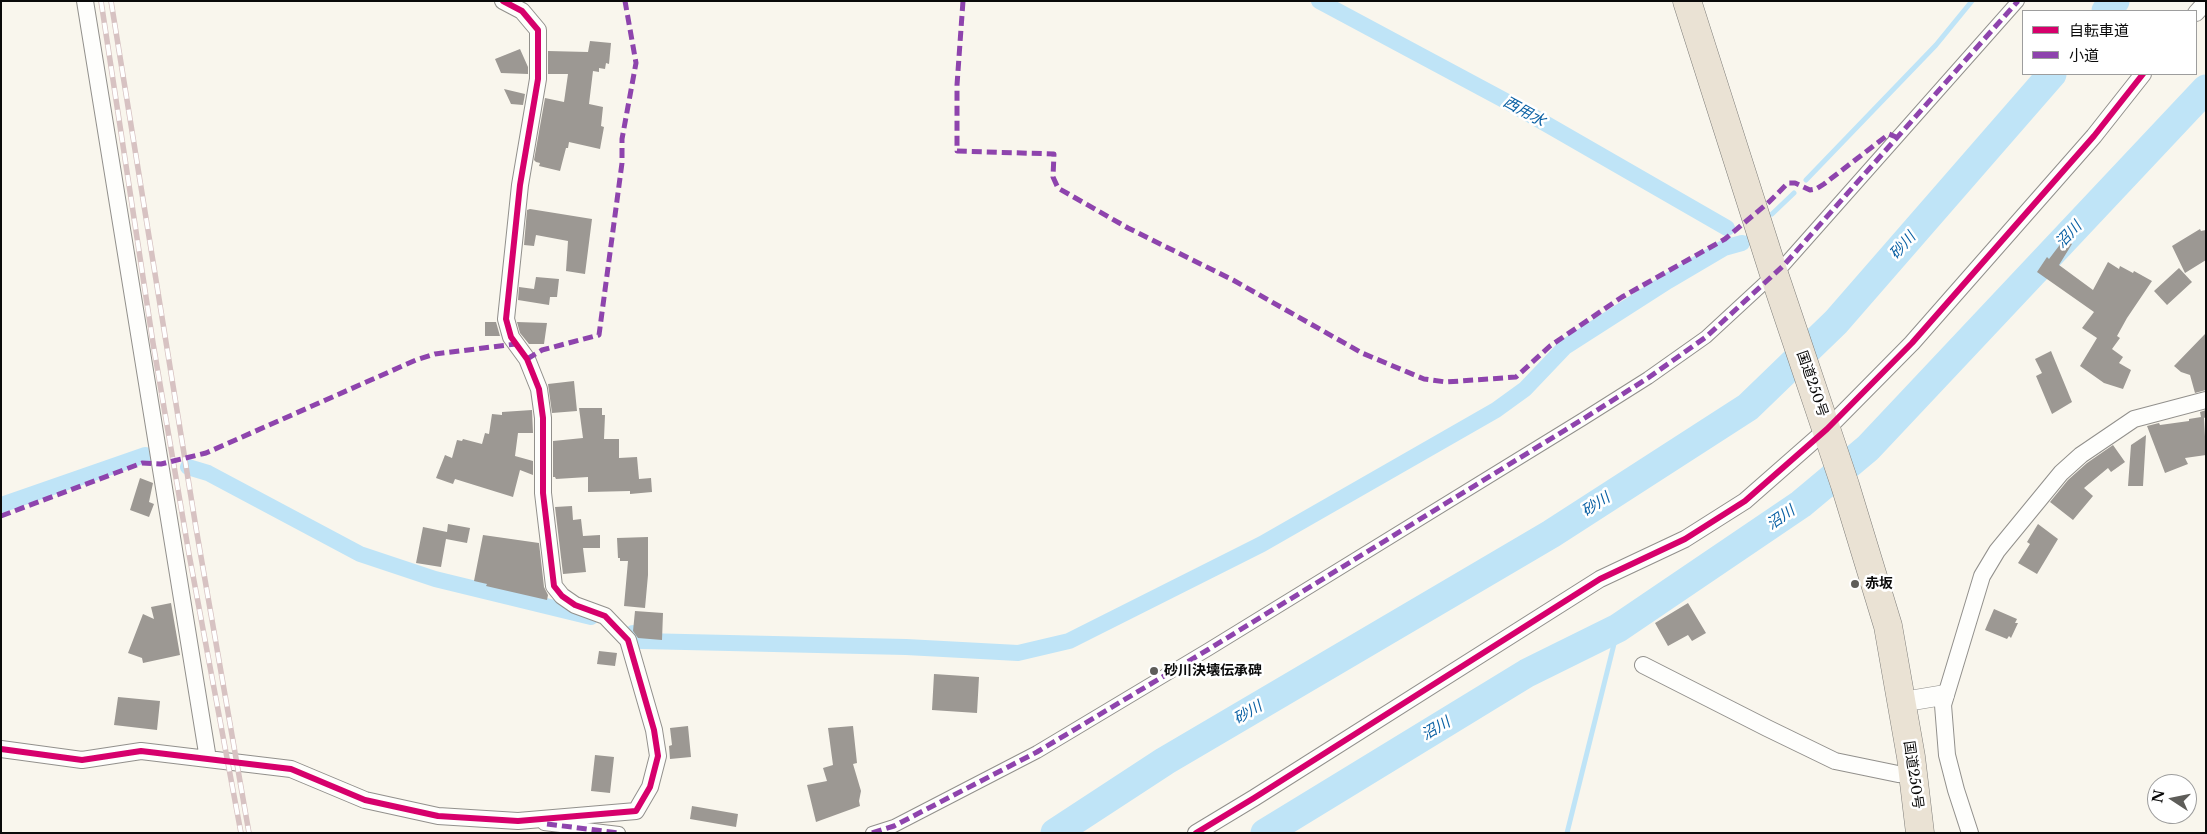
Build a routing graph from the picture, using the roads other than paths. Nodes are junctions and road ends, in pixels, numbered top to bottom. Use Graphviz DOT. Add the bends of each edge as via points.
graph roads {
  1 [pos="85,1"];
  2 [pos="503,1"];
  3 [pos="1687,1"];
  4 [pos="2018,1"];
  5 [pos="2206,2"];
  6 [pos="2197,12"];
  7 [pos="2142,75"];
  8 [pos="1774,274"];
  9 [pos="2206,400"];
  10 [pos="1828,433"];
  11 [pos="1643,665"];
  12 [pos="1944,695"];
  13 [pos="1902,702"];
  14 [pos="1,749"];
  15 [pos="208,759"];
  16 [pos="1914,775"];
  17 [pos="518,827"];
  18 [pos="619,833"];
  19 [pos="872,833"];
  20 [pos="1196,833"];
  21 [pos="1920,833"];
  22 [pos="1970,833"];
  1 -- 15 [label="street"];
  2 -- 17 [label="street" via="522,12 538,30 538,79 520,185 506,319 511,337 527,359 539,389 543,418 543,494 554,586 575,605 605,616 628,640 654,730 658,756 650,787 636,811"];
  3 -- 8 [label="highway, 国道250号"];
  4 -- 8 [label="street"];
  5 -- 6 [label="street"];
  7 -- 10 [label="street" via="2094,136 1912,343"];
  8 -- 10 [label="highway, 国道250号"];
  8 -- 19 [label="street" via="1706,337 1583,420 1209,650 1036,752 894,826"];
  9 -- 12 [label="street" via="2134,419 2102,439 2061,473 1997,551 1982,576"];
  10 -- 13 [label="highway, 国道250号" via="1888,626"];
  10 -- 20 [label="street" via="1745,501 1692,534 1600,579"];
  11 -- 16 [label="street" via="1835,761"];
  12 -- 13 [label="street"];
  12 -- 22 [label="street" via="1942,705 1947,754"];
  13 -- 16 [label="highway, 国道250号"];
  14 -- 15 [label="street" via="82,760 141,751"];
  15 -- 17 [label="street" via="291,769 366,800 438,816"];
  16 -- 21 [label="highway, 国道250号"];
  17 -- 18 [label="street"];
}
